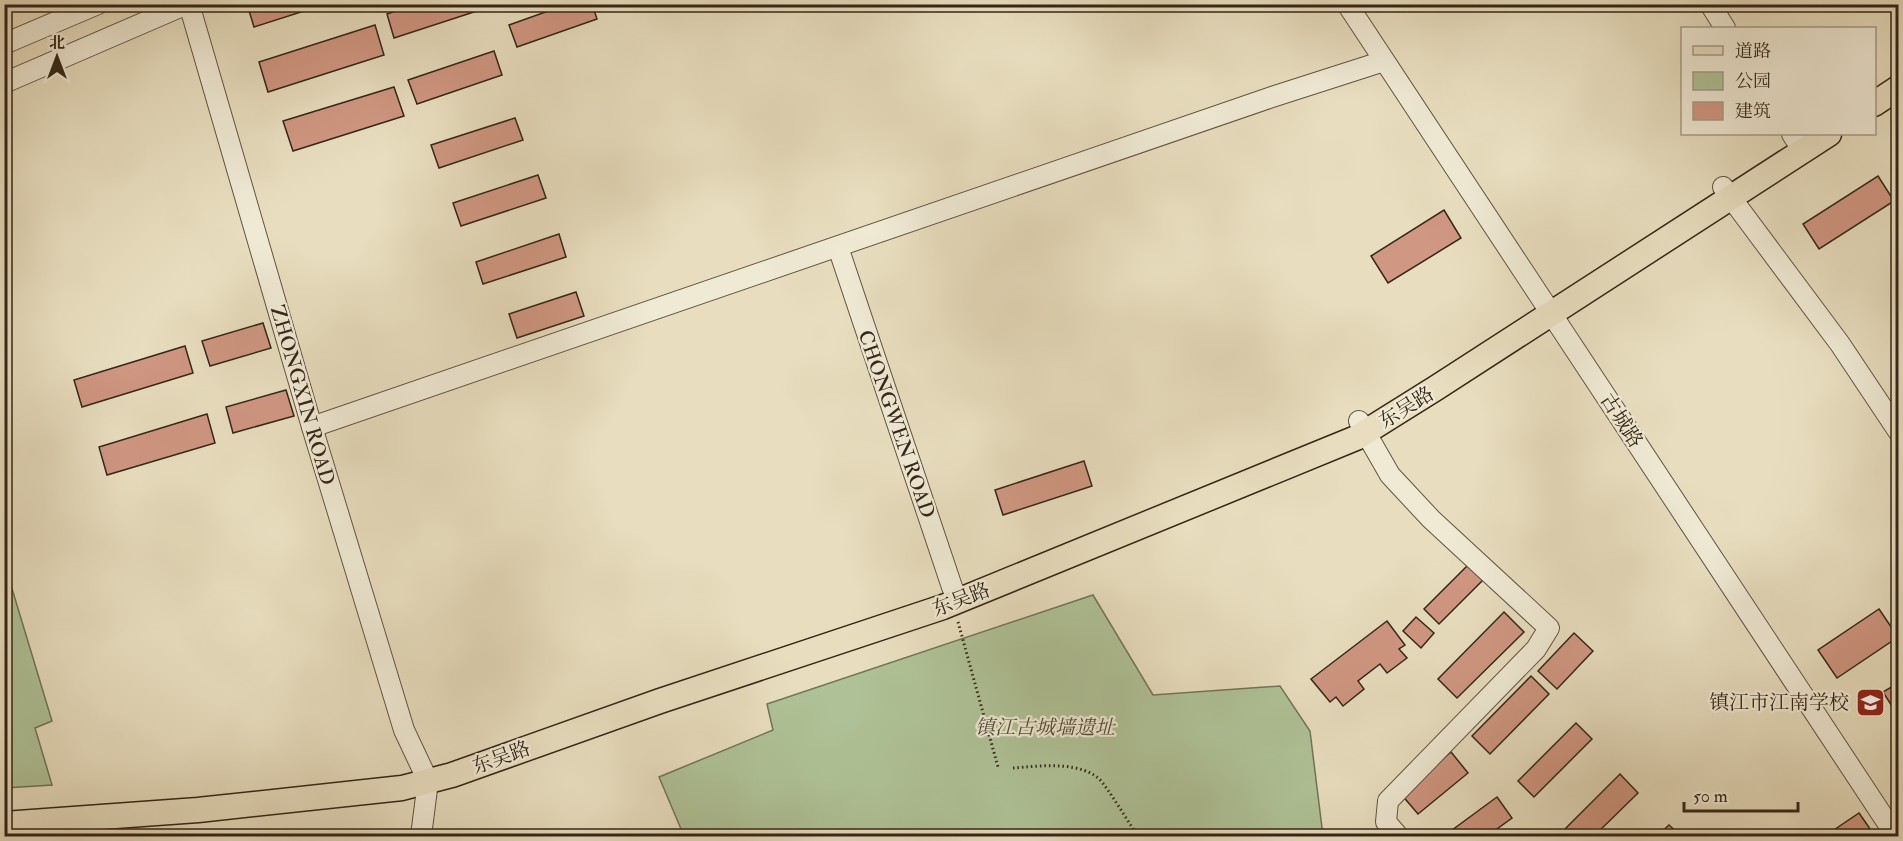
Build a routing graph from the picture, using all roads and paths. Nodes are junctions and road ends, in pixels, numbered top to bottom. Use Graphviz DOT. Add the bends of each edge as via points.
graph roads {
  1 [pos="98,4"];
  2 [pos="188,4"];
  3 [pos="1347,4"];
  4 [pos="1710,4"];
  5 [pos="1724,27"];
  6 [pos="4,44"];
  7 [pos="1384,61"];
  8 [pos="1899,74"];
  9 [pos="4,83"];
  10 [pos="1876,88"];
  11 [pos="1899,88"];
  12 [pos="1876,103"];
  13 [pos="1823,135"];
  14 [pos="1799,139"];
  15 [pos="1727,192"];
  16 [pos="838,247"];
  17 [pos="1548,308"];
  18 [pos="1362,426"];
  19 [pos="312,427"];
  20 [pos="1899,431"];
  21 [pos="955,594"];
  22 [pos="964,638"];
  23 [pos="998,767"];
  24 [pos="1013,768"];
  25 [pos="426,775"];
  26 [pos="4,812"];
  27 [pos="4,824"];
  28 [pos="1137,836"];
  29 [pos="421,837"];
  30 [pos="1398,837"];
  31 [pos="1896,837"];
  1 -- 6 [label="street"];
  2 -- 9 [label="street"];
  2 -- 19 [label="street, ZHONGXIN ROAD"];
  3 -- 7 [label="street, 古城路"];
  4 -- 5 [label="street"];
  7 -- 16 [label="street"];
  7 -- 17 [label="street, 古城路"];
  8 -- 10 [label="main road"];
  11 -- 12 [label="main road"];
  13 -- 14 [label="main road, 东吴路"];
  14 -- 15 [label="main road, 东吴路"];
  15 -- 17 [label="main road, 东吴路"];
  15 -- 20 [label="street"];
  16 -- 19 [label="street"];
  16 -- 21 [label="street, CHONGWEN ROAD"];
  17 -- 18 [label="main road, 东吴路"];
  17 -- 31 [label="street, 古城路"];
  18 -- 21 [label="main road, 东吴路" via="1356,438"];
  18 -- 30 [label="street" via="1390,475 1431,519 1549,628 1536,649 1388,801 1386,822"];
  19 -- 25 [label="street, ZHONGXIN ROAD" via="404,730"];
  21 -- 25 [label="main road, 东吴路" via="452,775"];
  22 -- 23 [label="path"];
  24 -- 28 [label="path" via="1079,768 1101,780"];
  25 -- 26 [label="main road, 东吴路"];
  25 -- 27 [label="main road, 东吴路" via="402,788 198,810"];
  25 -- 29 [label="street"];
}
